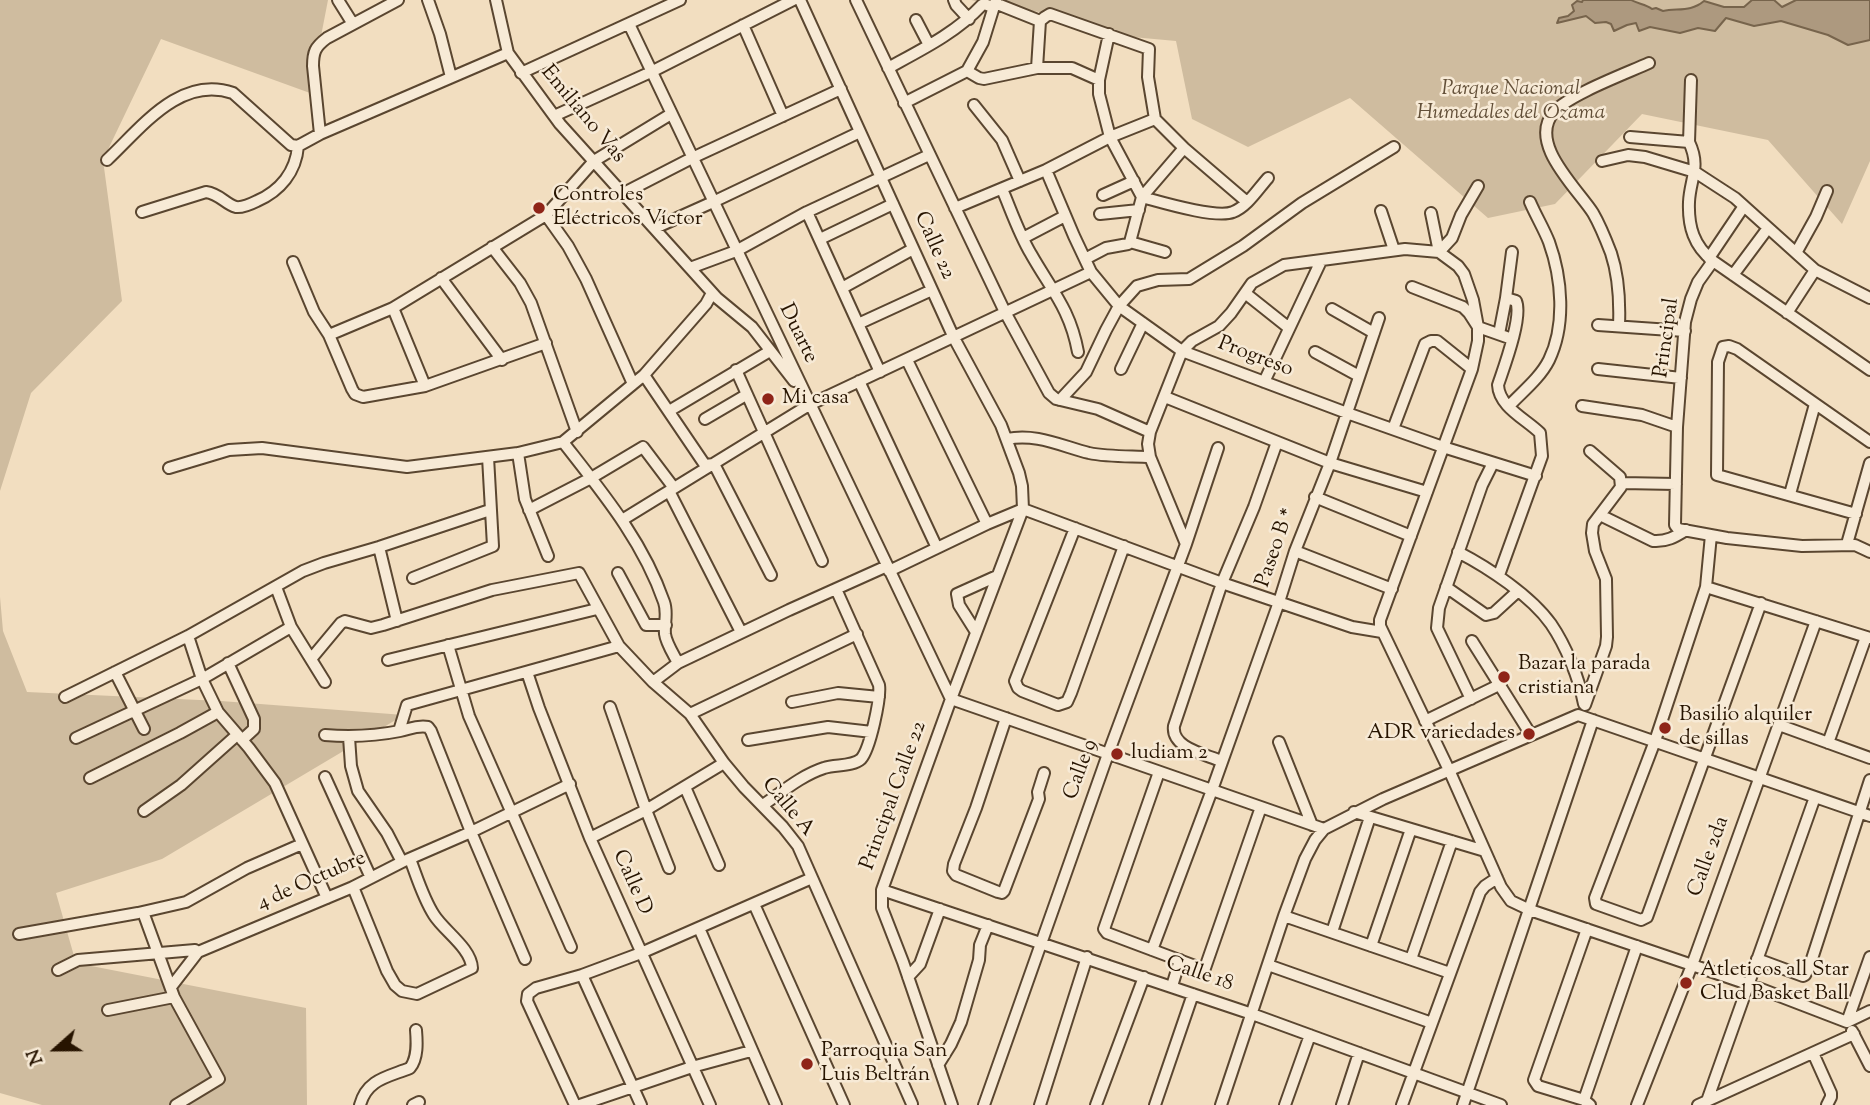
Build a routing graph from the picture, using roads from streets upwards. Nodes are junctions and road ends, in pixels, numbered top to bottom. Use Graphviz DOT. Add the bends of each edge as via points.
graph roads {
  1 [pos="338,0"];
  2 [pos="398,0"];
  3 [pos="428,0"];
  4 [pos="496,0"];
  5 [pos="680,0"];
  6 [pos="793,0"];
  7 [pos="800,0"];
  8 [pos="954,0"];
  9 [pos="861,3"];
  10 [pos="995,3"];
  11 [pos="969,19"];
  12 [pos="916,20"];
  13 [pos="1040,21"];
  14 [pos="353,24"];
  15 [pos="629,24"];
  16 [pos="743,26"];
  17 [pos="1109,34"];
  18 [pos="929,45"];
  19 [pos="508,53"];
  20 [pos="1649,63"];
  21 [pos="888,68"];
  22 [pos="1037,68"];
  23 [pos="967,71"];
  24 [pos="651,72"];
  25 [pos="521,73"];
  26 [pos="451,77"];
  27 [pos="1098,80"];
  28 [pos="1691,80"];
  29 [pos="841,89"];
  30 [pos="904,103"];
  31 [pos="974,105"];
  32 [pos="671,114"];
  33 [pos="554,116"];
  34 [pos="783,116"];
  35 [pos="1155,119"];
  36 [pos="860,132"];
  37 [pos="320,134"];
  38 [pos="1110,137"];
  39 [pos="1630,137"];
  40 [pos="1689,142"];
  41 [pos="298,146"];
  42 [pos="1394,147"];
  43 [pos="1184,148"];
  44 [pos="929,155"];
  45 [pos="692,158"];
  46 [pos="107,160"];
  47 [pos="594,161"];
  48 [pos="1602,161"];
  49 [pos="1046,170"];
  50 [pos="1695,172"];
  51 [pos="881,178"];
  52 [pos="1268,178"];
  53 [pos="1020,181"];
  54 [pos="1134,181"];
  55 [pos="1478,186"];
  56 [pos="1002,189"];
  57 [pos="1827,191"];
  58 [pos="624,193"];
  59 [pos="1103,195"];
  60 [pos="1142,197"];
  61 [pos="1247,201"];
  62 [pos="713,202"];
  63 [pos="1530,202"];
  64 [pos="893,204"];
  65 [pos="1744,206"];
  66 [pos="955,208"];
  67 [pos="1139,210"];
  68 [pos="1381,211"];
  69 [pos="142,212"];
  70 [pos="807,212"];
  71 [pos="1431,213"];
  72 [pos="1100,214"];
  73 [pos="546,215"];
  74 [pos="1065,216"];
  75 [pos="655,228"];
  76 [pos="1768,228"];
  77 [pos="1023,238"];
  78 [pos="820,239"];
  79 [pos="1130,242"];
  80 [pos="492,247"];
  81 [pos="914,249"];
  82 [pos="1394,250"];
  83 [pos="736,251"];
  84 [pos="1165,252"];
  85 [pos="1439,252"];
  86 [pos="1512,252"];
  87 [pos="1796,253"];
  88 [pos="1085,259"];
  89 [pos="1711,260"];
  90 [pos="293,261"];
  91 [pos="1321,261"];
  92 [pos="690,268"];
  93 [pos="1815,270"];
  94 [pos="1091,272"];
  95 [pos="1733,275"];
  96 [pos="441,278"];
  97 [pos="1412,287"];
  98 [pos="842,288"];
  99 [pos="1053,289"];
  100 [pos="932,290"];
  101 [pos="712,293"];
  102 [pos="1245,293"];
  103 [pos="1506,298"];
  104 [pos="1870,298"];
  105 [pos="1119,306"];
  106 [pos="393,309"];
  107 [pos="1332,309"];
  108 [pos="1004,313"];
  109 [pos="1787,313"];
  110 [pos="1379,318"];
  111 [pos="1143,323"];
  112 [pos="858,324"];
  113 [pos="1598,325"];
  114 [pos="1478,327"];
  115 [pos="1619,327"];
  116 [pos="1289,328"];
  117 [pos="1685,331"];
  118 [pos="1374,333"];
  119 [pos="1499,334"];
  120 [pos="329,335"];
  121 [pos="954,338"];
  122 [pos="1512,339"];
  123 [pos="546,342"];
  124 [pos="770,351"];
  125 [pos="1182,351"];
  126 [pos="1078,352"];
  127 [pos="1315,352"];
  128 [pos="502,360"];
  129 [pos="906,360"];
  130 [pos="1868,364"];
  131 [pos="1121,369"];
  132 [pos="1472,369"];
  133 [pos="1598,369"];
  134 [pos="736,370"];
  135 [pos="880,372"];
  136 [pos="644,374"];
  137 [pos="1359,376"];
  138 [pos="1681,378"];
  139 [pos="859,382"];
  140 [pos="1264,382"];
  141 [pos="634,384"];
  142 [pos="425,386"];
  143 [pos="746,394"];
  144 [pos="1165,397"];
  145 [pos="1060,400"];
  146 [pos="808,401"];
  147 [pos="1815,404"];
  148 [pos="1509,406"];
  149 [pos="1581,406"];
  150 [pos="669,411"];
  151 [pos="1346,413"];
  152 [pos="705,419"];
  153 [pos="1676,426"];
  154 [pos="1393,429"];
  155 [pos="577,432"];
  156 [pos="1150,432"];
  157 [pos="763,433"];
  158 [pos="1007,439"];
  159 [pos="563,442"];
  160 [pos="1278,442"];
  161 [pos="1870,442"];
  162 [pos="1443,447"];
  163 [pos="1218,448"];
  164 [pos="1590,451"];
  165 [pos="518,453"];
  166 [pos="488,457"];
  167 [pos="1150,457"];
  168 [pos="1330,463"];
  169 [pos="1493,463"];
  170 [pos="1870,463"];
  171 [pos="714,464"];
  172 [pos="169,468"];
  173 [pos="1536,476"];
  174 [pos="591,478"];
  175 [pos="1622,482"];
  176 [pos="1676,484"];
  177 [pos="672,489"];
  178 [pos="1427,492"];
  179 [pos="1790,494"];
  180 [pos="1315,497"];
  181 [pos="1023,509"];
  182 [pos="491,510"];
  183 [pos="529,510"];
  184 [pos="1856,514"];
  185 [pos="1600,515"];
  186 [pos="622,520"];
  187 [pos="986,524"];
  188 [pos="1074,528"];
  189 [pos="1682,529"];
  190 [pos="1711,535"];
  191 [pos="1411,536"];
  192 [pos="1186,544"];
  193 [pos="1847,544"];
  194 [pos="1124,546"];
  195 [pos="379,547"];
  196 [pos="937,548"];
  197 [pos="1295,551"];
  198 [pos="1458,552"];
  199 [pos="1870,552"];
  200 [pos="548,556"];
  201 [pos="822,561"];
  202 [pos="1177,565"];
  203 [pos="888,568"];
  204 [pos="618,573"];
  205 [pos="771,575"];
  206 [pos="1499,575"];
  207 [pos="997,576"];
  208 [pos="413,578"];
  209 [pos="1222,583"];
  210 [pos="276,587"];
  211 [pos="1446,587"];
  212 [pos="1706,587"];
  213 [pos="836,589"];
  214 [pos="1392,589"];
  215 [pos="1518,592"];
  216 [pos="1279,602"];
  217 [pos="1760,603"];
  218 [pos="597,609"];
  219 [pos="397,621"];
  220 [pos="1816,621"];
  221 [pos="666,625"];
  222 [pos="291,627"];
  223 [pos="741,632"];
  224 [pos="976,632"];
  225 [pos="1382,632"];
  226 [pos="857,634"];
  227 [pos="188,636"];
  228 [pos="1868,637"];
  229 [pos="1472,641"];
  230 [pos="447,645"];
  231 [pos="619,646"];
  232 [pos="311,659"];
  233 [pos="388,660"];
  234 [pos="228,663"];
  235 [pos="678,663"];
  236 [pos="115,672"];
  237 [pos="527,672"];
  238 [pos="202,679"];
  239 [pos="325,682"];
  240 [pos="653,682"];
  241 [pos="1501,684"];
  242 [pos="461,689"];
  243 [pos="65,697"];
  244 [pos="879,697"];
  245 [pos="951,699"];
  246 [pos="1471,699"];
  247 [pos="792,702"];
  248 [pos="610,707"];
  249 [pos="134,711"];
  250 [pos="218,712"];
  251 [pos="690,714"];
  252 [pos="1585,714"];
  253 [pos="1006,718"];
  254 [pos="1425,721"];
  255 [pos="1779,725"];
  256 [pos="144,729"];
  257 [pos="399,731"];
  258 [pos="872,732"];
  259 [pos="325,735"];
  260 [pos="1531,735"];
  261 [pos="240,737"];
  262 [pos="349,737"];
  263 [pos="76,738"];
  264 [pos="748,740"];
  265 [pos="1655,741"];
  266 [pos="1279,742"];
  267 [pos="1828,743"];
  268 [pos="1108,754"];
  269 [pos="1703,758"];
  270 [pos="1870,758"];
  271 [pos="1221,761"];
  272 [pos="724,763"];
  273 [pos="1449,770"];
  274 [pos="1159,772"];
  275 [pos="1044,773"];
  276 [pos="325,777"];
  277 [pos="90,778"];
  278 [pos="1760,778"];
  279 [pos="1870,780"];
  280 [pos="570,784"];
  281 [pos="685,787"];
  282 [pos="1212,790"];
  283 [pos="1815,797"];
  284 [pos="763,805"];
  285 [pos="1261,807"];
  286 [pos="646,810"];
  287 [pos="144,811"];
  288 [pos="512,812"];
  289 [pos="1354,812"];
  290 [pos="1864,814"];
  291 [pos="1370,817"];
  292 [pos="1312,825"];
  293 [pos="1324,829"];
  294 [pos="1411,829"];
  295 [pos="471,832"];
  296 [pos="590,838"];
  297 [pos="1452,841"];
  298 [pos="302,844"];
  299 [pos="1485,851"];
  300 [pos="406,861"];
  301 [pos="719,865"];
  302 [pos="669,868"];
  303 [pos="371,878"];
  304 [pos="812,878"];
  305 [pos="1497,878"];
  306 [pos="354,887"];
  307 [pos="882,890"];
  308 [pos="327,898"];
  309 [pos="754,904"];
  310 [pos="940,909"];
  311 [pos="1530,909"];
  312 [pos="143,912"];
  313 [pos="1284,916"];
  314 [pos="988,925"];
  315 [pos="699,928"];
  316 [pos="1587,929"];
  317 [pos="1332,932"];
  318 [pos="19,934"];
  319 [pos="1041,942"];
  320 [pos="1371,946"];
  321 [pos="1637,946"];
  322 [pos="571,947"];
  323 [pos="1152,950"];
  324 [pos="198,952"];
  325 [pos="158,953"];
  326 [pos="641,953"];
  327 [pos="1087,957"];
  328 [pos="1870,957"];
  329 [pos="525,958"];
  330 [pos="1411,959"];
  331 [pos="1757,959"];
  332 [pos="1180,960"];
  333 [pos="1268,965"];
  334 [pos="1692,965"];
  335 [pos="58,970"];
  336 [pos="1450,973"];
  337 [pos="582,975"];
  338 [pos="908,977"];
  339 [pos="1144,977"];
  340 [pos="1748,984"];
  341 [pos="1172,986"];
  342 [pos="172,992"];
  343 [pos="1193,994"];
  344 [pos="108,1010"];
  345 [pos="1870,1011"];
  346 [pos="1252,1014"];
  347 [pos="1847,1022"];
  348 [pos="1432,1023"];
  349 [pos="416,1030"];
  350 [pos="1854,1034"];
  351 [pos="1310,1035"];
  352 [pos="751,1051"];
  353 [pos="1359,1053"];
  354 [pos="1813,1053"];
  355 [pos="938,1065"];
  356 [pos="1870,1066"];
  357 [pos="692,1067"];
  358 [pos="1414,1073"];
  359 [pos="633,1086"];
  360 [pos="1467,1093"];
  361 [pos="1587,1102"];
  362 [pos="1703,1103"];
  363 [pos="177,1105"];
  364 [pos="360,1105"];
  365 [pos="577,1105"];
  366 [pos="641,1105"];
  367 [pos="710,1105"];
  368 [pos="776,1105"];
  369 [pos="844,1105"];
  370 [pos="913,1105"];
  371 [pos="952,1105"];
  372 [pos="984,1105"];
  373 [pos="1041,1105"];
  374 [pos="1096,1105"];
  375 [pos="1155,1105"];
  376 [pos="1221,1105"];
  377 [pos="1285,1105"];
  378 [pos="1342,1105"];
  379 [pos="1402,1105"];
  380 [pos="1463,1105"];
  381 [pos="1502,1105"];
  382 [pos="1637,1105"];
  383 [pos="1827,1105"];
  1 -- 14 [label="street"];
  2 -- 14 [label="street"];
  3 -- 26 [label="street"];
  4 -- 19 [label="street, Emiliano Vas"];
  5 -- 15 [label="street"];
  6 -- 16 [label="street"];
  7 -- 29 [label="street, Calle 22"];
  8 -- 11 [label="street"];
  9 -- 21 [label="street"];
  10 -- 11 [label="street" via="982,5"];
  10 -- 13 [label="street"];
  10 -- 23 [label="street" via="983,42"];
  11 -- 18 [label="street"];
  12 -- 18 [label="street"];
  13 -- 17 [label="street" via="1050,15"];
  13 -- 22 [label="street"];
  14 -- 37 [label="street" via="316,46 313,55"];
  15 -- 24 [label="street, Duarte"];
  15 -- 25 [label="street"];
  16 -- 24 [label="street"];
  16 -- 34 [label="street"];
  17 -- 27 [label="street"];
  17 -- 35 [label="street" via="1149,49"];
  18 -- 21 [label="street"];
  19 -- 25 [label="street, Emiliano Vas"];
  19 -- 26 [label="street"];
  20 -- 115 [label="street" via="1555,110 1546,130 1551,155 1595,216 1610,251 1618,276"];
  21 -- 30 [label="street"];
  22 -- 23 [label="street" via="984,79"];
  22 -- 27 [label="street" via="1072,68"];
  23 -- 30 [label="street"];
  24 -- 32 [label="street, Duarte"];
  24 -- 33 [label="street"];
  25 -- 33 [label="street, Emiliano Vas"];
  26 -- 37 [label="street"];
  27 -- 38 [label="street"];
  28 -- 40 [label="street"];
  29 -- 34 [label="street"];
  29 -- 36 [label="street, Calle 22"];
  30 -- 44 [label="street"];
  31 -- 53 [label="street" via="1002,140"];
  32 -- 45 [label="street, Duarte"];
  32 -- 47 [label="street"];
  33 -- 47 [label="street, Emiliano Vas"];
  34 -- 45 [label="street"];
  35 -- 38 [label="street"];
  35 -- 43 [label="street"];
  36 -- 51 [label="street, Calle 22"];
  36 -- 62 [label="street"];
  37 -- 41 [label="street"];
  38 -- 49 [label="street"];
  38 -- 54 [label="street"];
  39 -- 40 [label="street"];
  40 -- 50 [label="street"];
  41 -- 46 [label="street" via="291,145 233,93 207,89 169,102"];
  41 -- 69 [label="street" via="297,159 282,184 248,205 233,206 206,192"];
  42 -- 105 [label="street" via="1189,279 1140,284"];
  43 -- 60 [label="street"];
  43 -- 61 [label="street"];
  44 -- 51 [label="street"];
  44 -- 66 [label="street"];
  45 -- 58 [label="street"];
  45 -- 62 [label="street, Duarte"];
  47 -- 58 [label="street, Emiliano Vas"];
  47 -- 73 [label="street"];
  48 -- 50 [label="street" via="1628,155 1645,157"];
  49 -- 53 [label="street"];
  49 -- 74 [label="street, Progreso"];
  50 -- 65 [label="street"];
  50 -- 89 [label="street" via="1689,201 1691,232"];
  51 -- 64 [label="street, Calle 22"];
  51 -- 70 [label="street"];
  52 -- 61 [label="street"];
  53 -- 56 [label="street"];
  54 -- 59 [label="street"];
  54 -- 60 [label="street"];
  55 -- 85 [label="street" via="1452,237"];
  56 -- 66 [label="street"];
  56 -- 77 [label="street"];
  57 -- 87 [label="street"];
  58 -- 75 [label="street, Emiliano Vas"];
  60 -- 61 [label="street" via="1217,214 1233,212"];
  60 -- 67 [label="street"];
  62 -- 75 [label="street"];
  62 -- 83 [label="street, Duarte"];
  63 -- 148 [label="street" via="1549,242 1557,273 1560,319 1548,361"];
  64 -- 78 [label="street"];
  64 -- 81 [label="street, Calle 22"];
  65 -- 76 [label="street"];
  65 -- 89 [label="street, Principal"];
  66 -- 108 [label="street"];
  67 -- 72 [label="street"];
  67 -- 79 [label="street"];
  68 -- 82 [label="street"];
  70 -- 78 [label="street"];
  70 -- 83 [label="street"];
  71 -- 85 [label="street"];
  73 -- 80 [label="street"];
  73 -- 141 [label="street" via="586,279"];
  74 -- 77 [label="street"];
  74 -- 88 [label="street, Progreso"];
  75 -- 92 [label="street, Emiliano Vas"];
  76 -- 87 [label="street"];
  76 -- 95 [label="street"];
  77 -- 99 [label="street"];
  78 -- 98 [label="street"];
  79 -- 84 [label="street"];
  79 -- 88 [label="street"];
  80 -- 96 [label="street"];
  80 -- 123 [label="street" via="525,293"];
  81 -- 98 [label="street"];
  81 -- 100 [label="street, Calle 22"];
  82 -- 85 [label="street"];
  82 -- 91 [label="street"];
  83 -- 92 [label="street"];
  83 -- 146 [label="street, Duarte"];
  85 -- 114 [label="street" via="1464,274"];
  86 -- 103 [label="street"];
  87 -- 93 [label="street"];
  88 -- 94 [label="street, Progreso"];
  89 -- 95 [label="street"];
  89 -- 117 [label="street, Principal" via="1691,299"];
  90 -- 120 [label="street"];
  91 -- 102 [label="street" via="1284,265 1252,283"];
  91 -- 116 [label="street"];
  92 -- 101 [label="street, Emiliano Vas"];
  93 -- 104 [label="street"];
  93 -- 109 [label="street"];
  94 -- 99 [label="street"];
  94 -- 105 [label="street, Progreso"];
  95 -- 109 [label="street"];
  96 -- 106 [label="street"];
  96 -- 128 [label="street"];
  97 -- 114 [label="street" via="1463,307"];
  98 -- 112 [label="street"];
  99 -- 108 [label="street"];
  99 -- 126 [label="street" via="1070,321"];
  100 -- 112 [label="street"];
  100 -- 121 [label="street, Calle 22"];
  101 -- 124 [label="street, Emiliano Vas" via="752,327"];
  101 -- 136 [label="street"];
  102 -- 116 [label="street"];
  102 -- 125 [label="street" via="1219,326"];
  103 -- 119 [label="street"];
  103 -- 122 [label="street" via="1518,306"];
  105 -- 111 [label="street, Progreso"];
  105 -- 145 [label="street" via="1086,372"];
  106 -- 120 [label="street"];
  106 -- 142 [label="street"];
  107 -- 118 [label="street"];
  108 -- 121 [label="street"];
  108 -- 145 [label="street" via="1049,393"];
  109 -- 130 [label="street"];
  110 -- 118 [label="street, Paseo B *"];
  111 -- 125 [label="street, Progreso"];
  111 -- 131 [label="street"];
  112 -- 135 [label="street"];
  113 -- 115 [label="street"];
  114 -- 119 [label="street"];
  114 -- 132 [label="street"];
  115 -- 117 [label="street"];
  116 -- 140 [label="street"];
  117 -- 138 [label="street, Principal"];
  118 -- 137 [label="street, Paseo B *"];
  119 -- 122 [label="street"];
  120 -- 142 [label="street" via="359,396"];
  121 -- 129 [label="street"];
  121 -- 158 [label="street, Calle 22"];
  122 -- 148 [label="street" via="1498,385 1498,393"];
  123 -- 128 [label="street"];
  123 -- 155 [label="street"];
  124 -- 134 [label="street"];
  124 -- 146 [label="street, Emiliano Vas"];
  125 -- 140 [label="street, Progreso"];
  125 -- 144 [label="street"];
  127 -- 137 [label="street"];
  128 -- 142 [label="street"];
  129 -- 135 [label="street"];
  129 -- 187 [label="street"];
  132 -- 154 [label="street" via="1437,341 1427,342"];
  132 -- 162 [label="street"];
  133 -- 138 [label="street"];
  134 -- 143 [label="street"];
  134 -- 150 [label="street"];
  135 -- 139 [label="street"];
  136 -- 141 [label="street"];
  136 -- 150 [label="street"];
  137 -- 151 [label="street, Paseo B *"];
  138 -- 153 [label="street, Principal"];
  139 -- 146 [label="street"];
  139 -- 196 [label="street"];
  140 -- 151 [label="street, Progreso"];
  141 -- 155 [label="street"];
  143 -- 152 [label="street"];
  143 -- 157 [label="street"];
  144 -- 156 [label="street"];
  144 -- 160 [label="street"];
  145 -- 156 [label="street" via="1098,409"];
  146 -- 157 [label="street"];
  146 -- 203 [label="street, Duarte"];
  147 -- 161 [label="street"];
  147 -- 179 [label="street"];
  147 -- 179 [label="street" via="1737,349 1723,347 1720,352 1717,475"];
  148 -- 173 [label="street" via="1540,433 1542,456"];
  149 -- 153 [label="street" via="1642,415"];
  150 -- 171 [label="street" via="705,465"];
  151 -- 154 [label="street, Progreso"];
  151 -- 168 [label="street, Paseo B *"];
  153 -- 176 [label="street, Principal"];
  154 -- 162 [label="street, Progreso"];
  155 -- 159 [label="street"];
  156 -- 167 [label="street"];
  157 -- 171 [label="street"];
  157 -- 201 [label="street"];
  158 -- 167 [label="street" via="1028,437 1090,453"];
  158 -- 181 [label="street, Calle 22" via="1022,486"];
  159 -- 165 [label="street"];
  159 -- 174 [label="street"];
  160 -- 168 [label="street"];
  160 -- 209 [label="street"];
  162 -- 169 [label="street, Progreso"];
  162 -- 178 [label="street"];
  163 -- 192 [label="street, Calle 9"];
  164 -- 175 [label="street"];
  165 -- 166 [label="street"];
  165 -- 183 [label="street"];
  166 -- 172 [label="street" via="407,467 262,448 229,450"];
  166 -- 182 [label="street"];
  167 -- 192 [label="street"];
  168 -- 178 [label="street"];
  168 -- 180 [label="street, Paseo B *"];
  169 -- 173 [label="street, Progreso"];
  169 -- 198 [label="street"];
  170 -- 184 [label="street"];
  171 -- 177 [label="street"];
  171 -- 205 [label="street"];
  173 -- 206 [label="street"];
  174 -- 177 [label="street" via="643,447"];
  174 -- 183 [label="street"];
  174 -- 186 [label="street"];
  175 -- 176 [label="street"];
  175 -- 185 [label="street"];
  176 -- 189 [label="street, Principal" via="1675,525"];
  177 -- 186 [label="street"];
  177 -- 223 [label="street"];
  178 -- 191 [label="street"];
  179 -- 184 [label="street"];
  180 -- 191 [label="street"];
  180 -- 197 [label="street, Paseo B *"];
  181 -- 187 [label="street"];
  181 -- 188 [label="street"];
  181 -- 207 [label="street, Principal Calle 22"];
  182 -- 195 [label="street"];
  182 -- 208 [label="street" via="493,546"];
  183 -- 200 [label="street"];
  184 -- 193 [label="street"];
  185 -- 189 [label="street" via="1653,541 1672,539"];
  185 -- 252 [label="street" via="1592,533 1606,579 1607,637"];
  186 -- 221 [label="street" via="654,577"];
  187 -- 196 [label="street"];
  188 -- 194 [label="street"];
  188 -- 194 [label="street" via="1015,681 1022,691 1058,705 1067,702"];
  189 -- 190 [label="street"];
  190 -- 193 [label="street" via="1802,546"];
  190 -- 212 [label="street"];
  191 -- 214 [label="street"];
  192 -- 202 [label="street, Calle 9"];
  193 -- 199 [label="street"];
  194 -- 202 [label="street"];
  195 -- 210 [label="street" via="312,568"];
  195 -- 219 [label="street"];
  196 -- 203 [label="street"];
  197 -- 214 [label="street"];
  197 -- 216 [label="street, Paseo B *"];
  198 -- 206 [label="street"];
  198 -- 211 [label="street"];
  202 -- 209 [label="street"];
  202 -- 268 [label="street, Calle 9"];
  203 -- 213 [label="street"];
  203 -- 245 [label="street, Duarte"];
  204 -- 221 [label="street" via="646,625"];
  206 -- 215 [label="street"];
  207 -- 224 [label="street, Principal Calle 22"];
  207 -- 224 [label="street" via="957,594"];
  209 -- 216 [label="street"];
  209 -- 271 [label="street" via="1173,732 1181,744"];
  210 -- 222 [label="street"];
  210 -- 227 [label="street"];
  211 -- 215 [label="street" via="1486,615"];
  211 -- 246 [label="street" via="1437,628"];
  212 -- 217 [label="street"];
  212 -- 265 [label="street"];
  213 -- 223 [label="street"];
  213 -- 226 [label="street"];
  214 -- 225 [label="street" via="1380,620"];
  215 -- 252 [label="street" via="1550,623 1581,688"];
  216 -- 225 [label="street" via="1352,627"];
  216 -- 271 [label="street, Paseo B *"];
  217 -- 220 [label="street"];
  217 -- 269 [label="street"];
  218 -- 219 [label="street, Calle A" via="577,573 492,590"];
  218 -- 230 [label="street"];
  218 -- 231 [label="street, Calle A"];
  219 -- 232 [label="street" via="371,628 345,621"];
  220 -- 228 [label="street"];
  220 -- 255 [label="street, Calle 2da"];
  221 -- 235 [label="street" via="666,637"];
  222 -- 232 [label="street"];
  222 -- 234 [label="street"];
  223 -- 235 [label="street"];
  224 -- 245 [label="street, Principal Calle 22"];
  225 -- 254 [label="street"];
  226 -- 244 [label="street" via="877,678"];
  226 -- 251 [label="street"];
  227 -- 236 [label="street"];
  227 -- 238 [label="street"];
  228 -- 267 [label="street"];
  229 -- 241 [label="street"];
  230 -- 233 [label="street"];
  230 -- 242 [label="street"];
  231 -- 237 [label="street"];
  231 -- 240 [label="street, Calle A"];
  232 -- 239 [label="street"];
  234 -- 238 [label="street"];
  234 -- 261 [label="street" via="254,719 254,729"];
  235 -- 240 [label="street"];
  236 -- 243 [label="street"];
  236 -- 249 [label="street"];
  237 -- 242 [label="street"];
  237 -- 280 [label="street, Calle D"];
  238 -- 249 [label="street"];
  238 -- 250 [label="street"];
  240 -- 251 [label="street, Calle A"];
  241 -- 246 [label="street"];
  241 -- 260 [label="street"];
  242 -- 257 [label="street" via="407,705"];
  242 -- 288 [label="street"];
  244 -- 247 [label="street" via="838,693"];
  244 -- 258 [label="street"];
  245 -- 253 [label="street"];
  245 -- 307 [label="street, Principal Calle 22"];
  246 -- 254 [label="street"];
  248 -- 286 [label="street"];
  249 -- 256 [label="street"];
  249 -- 263 [label="street"];
  250 -- 261 [label="street"];
  250 -- 277 [label="street"];
  251 -- 272 [label="street, Calle A"];
  252 -- 260 [label="street"];
  252 -- 265 [label="street"];
  252 -- 311 [label="street"];
  253 -- 268 [label="street"];
  253 -- 275 [label="street" via="954,864 956,875 1004,891 1039,799"];
  254 -- 273 [label="street"];
  255 -- 267 [label="street"];
  255 -- 278 [label="street, Calle 2da"];
  257 -- 262 [label="street"];
  257 -- 295 [label="street" via="419,726 431,730"];
  258 -- 264 [label="street" via="828,727"];
  258 -- 284 [label="street" via="859,760 816,771"];
  259 -- 262 [label="street"];
  260 -- 273 [label="street"];
  261 -- 287 [label="street"];
  261 -- 298 [label="street" via="275,783"];
  262 -- 300 [label="street" via="358,791"];
  265 -- 269 [label="street"];
  265 -- 269 [label="street" via="1595,898 1596,904 1641,920 1647,917"];
  266 -- 292 [label="street"];
  267 -- 270 [label="street"];
  268 -- 274 [label="street"];
  268 -- 319 [label="street, Calle 9"];
  269 -- 278 [label="street"];
  271 -- 282 [label="street, Paseo B *"];
  272 -- 281 [label="street"];
  272 -- 284 [label="street, Calle A"];
  273 -- 289 [label="street"];
  273 -- 299 [label="street"];
  274 -- 282 [label="street"];
  274 -- 323 [label="street" via="1104,929"];
  276 -- 303 [label="street"];
  278 -- 283 [label="street"];
  278 -- 334 [label="street, Calle 2da"];
  279 -- 290 [label="street"];
  280 -- 288 [label="street, 4 de Octubre"];
  280 -- 296 [label="street, Calle D"];
  281 -- 286 [label="street"];
  281 -- 301 [label="street"];
  282 -- 285 [label="street"];
  282 -- 323 [label="street, Paseo B *"];
  283 -- 290 [label="street"];
  283 -- 331 [label="street"];
  284 -- 304 [label="street, Calle A" via="798,846"];
  285 -- 292 [label="street"];
  285 -- 332 [label="street" via="1205,968"];
  286 -- 296 [label="street"];
  286 -- 302 [label="street"];
  288 -- 295 [label="street, 4 de Octubre"];
  288 -- 322 [label="street"];
  289 -- 291 [label="street"];
  289 -- 293 [label="street"];
  290 -- 331 [label="street" via="1805,975"];
  291 -- 294 [label="street"];
  291 -- 317 [label="street"];
  292 -- 293 [label="street"];
  293 -- 313 [label="street" via="1305,859"];
  294 -- 297 [label="street"];
  294 -- 320 [label="street"];
  295 -- 300 [label="street, 4 de Octubre"];
  295 -- 329 [label="street"];
  296 -- 326 [label="street, Calle D"];
  297 -- 299 [label="street"];
  297 -- 330 [label="street"];
  298 -- 308 [label="street"];
  298 -- 312 [label="street" via="186,902"];
  299 -- 305 [label="street"];
  300 -- 303 [label="street, 4 de Octubre"];
  300 -- 306 [label="street" via="434,915 457,940 472,968 417,994 402,992 387,971"];
  303 -- 306 [label="street, 4 de Octubre"];
  304 -- 309 [label="street"];
  304 -- 370 [label="street, Calle A"];
  305 -- 311 [label="street" via="1511,901"];
  305 -- 336 [label="street" via="1480,892"];
  306 -- 308 [label="street, 4 de Octubre"];
  307 -- 310 [label="street, Calle 18"];
  307 -- 338 [label="street, Principal Calle 22" via="882,908"];
  308 -- 324 [label="street, 4 de Octubre"];
  309 -- 315 [label="street"];
  309 -- 369 [label="street"];
  310 -- 314 [label="street, Calle 18"];
  310 -- 338 [label="street" via="920,964"];
  311 -- 316 [label="street"];
  311 -- 360 [label="street"];
  312 -- 318 [label="street"];
  312 -- 325 [label="street"];
  313 -- 317 [label="street"];
  313 -- 333 [label="street"];
  314 -- 319 [label="street, Calle 18"];
  314 -- 355 [label="street" via="961,1022"];
  315 -- 326 [label="street"];
  315 -- 352 [label="street"];
  316 -- 321 [label="street"];
  316 -- 361 [label="street" via="1534,1080 1538,1086"];
  317 -- 320 [label="street"];
  319 -- 327 [label="street, Calle 18"];
  319 -- 372 [label="street, Calle 9"];
  320 -- 330 [label="street"];
  321 -- 334 [label="street"];
  321 -- 361 [label="street"];
  323 -- 332 [label="street"];
  324 -- 325 [label="street, 4 de Octubre"];
  324 -- 342 [label="street"];
  325 -- 335 [label="street, 4 de Octubre" via="78,960"];
  325 -- 342 [label="street"];
  326 -- 337 [label="street"];
  326 -- 357 [label="street, Calle D"];
  327 -- 339 [label="street, Calle 18"];
  327 -- 373 [label="street"];
  328 -- 347 [label="street"];
  330 -- 336 [label="street"];
  331 -- 340 [label="street"];
  332 -- 341 [label="street"];
  333 -- 346 [label="street"];
  333 -- 348 [label="street"];
  334 -- 340 [label="street"];
  334 -- 382 [label="street, Calle 2da"];
  336 -- 348 [label="street"];
  337 -- 359 [label="street"];
  337 -- 365 [label="street" via="536,988 527,997"];
  338 -- 355 [label="street, Principal Calle 22"];
  339 -- 341 [label="street, Calle 18"];
  339 -- 374 [label="street"];
  340 -- 347 [label="street"];
  340 -- 362 [label="street"];
  341 -- 343 [label="street, Calle 18"];
  342 -- 344 [label="street"];
  342 -- 363 [label="street" via="219,1079"];
  343 -- 346 [label="street, Calle 18"];
  343 -- 375 [label="street"];
  345 -- 347 [label="street"];
  346 -- 351 [label="street, Calle 18"];
  346 -- 376 [label="street"];
  347 -- 350 [label="street"];
  348 -- 358 [label="street"];
  349 -- 364 [label="street" via="414,1065 371,1084"];
  350 -- 354 [label="street"];
  350 -- 356 [label="street"];
  351 -- 353 [label="street, Calle 18"];
  351 -- 377 [label="street"];
  352 -- 357 [label="street"];
  352 -- 368 [label="street"];
  353 -- 358 [label="street, Calle 18"];
  353 -- 378 [label="street"];
  354 -- 362 [label="street"];
  354 -- 383 [label="street" via="1831,1093"];
  355 -- 371 [label="street, Principal Calle 22"];
  357 -- 359 [label="street"];
  357 -- 367 [label="street, Calle D"];
  358 -- 360 [label="street, Calle 18"];
  358 -- 379 [label="street"];
  359 -- 365 [label="street"];
  359 -- 366 [label="street"];
  360 -- 380 [label="street"];
  360 -- 381 [label="street, Calle 18"];
}
